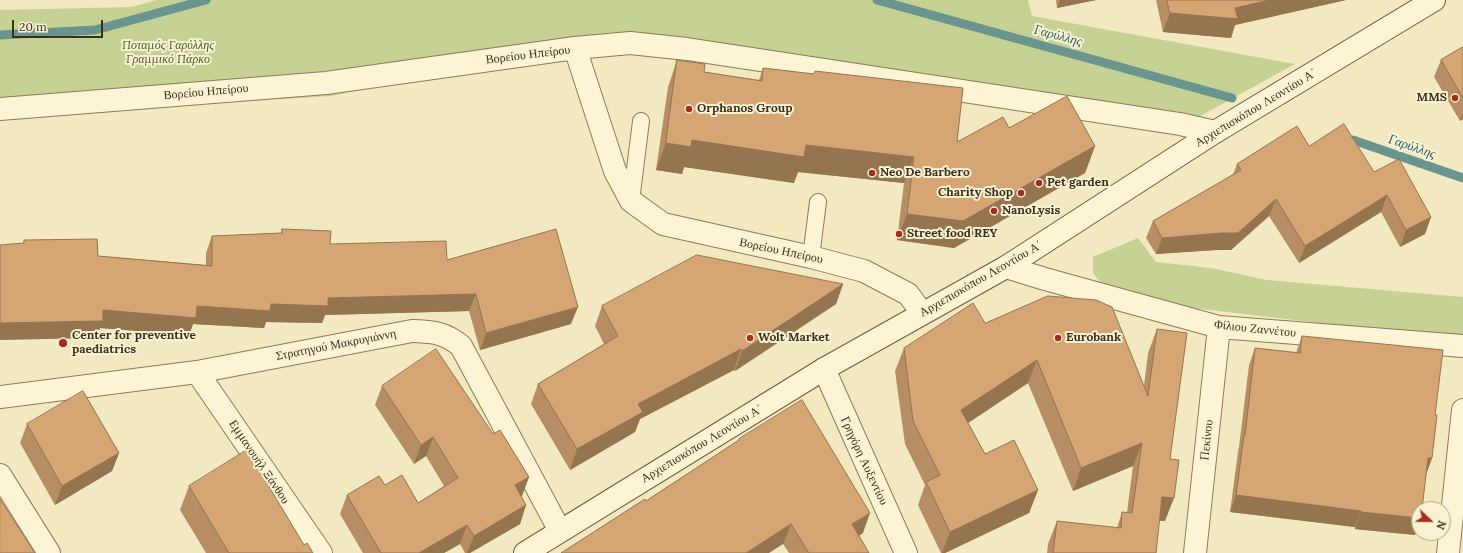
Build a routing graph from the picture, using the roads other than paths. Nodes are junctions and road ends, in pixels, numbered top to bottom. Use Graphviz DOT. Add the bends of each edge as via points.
graph roads {
  1 [pos="1430,1"];
  2 [pos="575,48"];
  3 [pos="0,108"];
  4 [pos="641,121"];
  5 [pos="1215,132"];
  6 [pos="631,201"];
  7 [pos="818,202"];
  8 [pos="811,257"];
  9 [pos="1006,267"];
  10 [pos="922,313"];
  11 [pos="1219,327"];
  12 [pos="1463,346"];
  13 [pos="824,370"];
  14 [pos="197,372"];
  15 [pos="0,397"];
  16 [pos="1463,410"];
  17 [pos="0,475"];
  18 [pos="560,531"];
  19 [pos="49,553"];
  20 [pos="321,553"];
  21 [pos="525,553"];
  22 [pos="906,553"];
  23 [pos="1195,553"];
  24 [pos="1448,553"];
  1 -- 5 [label="street, Αρχιεπισκόπου Λεοντίου Α΄"];
  2 -- 3 [label="street, Βορείου Ηπείρου" via="326,83"];
  2 -- 5 [label="street" via="630,43 687,50 1180,124"];
  2 -- 6 [label="street, Βορείου Ηπείρου" via="615,171"];
  4 -- 6 [label="lane"];
  5 -- 9 [label="street, Αρχιεπισκόπου Λεοντίου Α΄"];
  6 -- 8 [label="street, Βορείου Ηπείρου" via="663,224"];
  7 -- 8 [label="lane"];
  8 -- 10 [label="street, Βορείου Ηπείρου" via="864,270 908,294"];
  9 -- 10 [label="street, Αρχιεπισκόπου Λεοντίου Α΄"];
  9 -- 11 [label="street, Φίλιου Ζαννέτου"];
  10 -- 13 [label="street, Αρχιεπισκόπου Λεοντίου Α΄"];
  11 -- 12 [label="street, Φίλιου Ζαννέτου"];
  11 -- 23 [label="street, Πεκίνου"];
  13 -- 18 [label="street, Αρχιεπισκόπου Λεοντίου Α΄"];
  13 -- 22 [label="street, Γρηγόρη Αυξεντίου"];
  14 -- 15 [label="street, Στρατηγού Μακρυγιάννη"];
  14 -- 18 [label="street, Στρατηγού Μακρυγιάννη" via="412,331 435,332 451,338 461,346"];
  14 -- 20 [label="street, Εμμανουήλ Ξάνθου"];
  16 -- 24 [label="street"];
  17 -- 19 [label="street"];
  18 -- 21 [label="street, Αρχιεπισκόπου Λεοντίου Α΄"];
}
